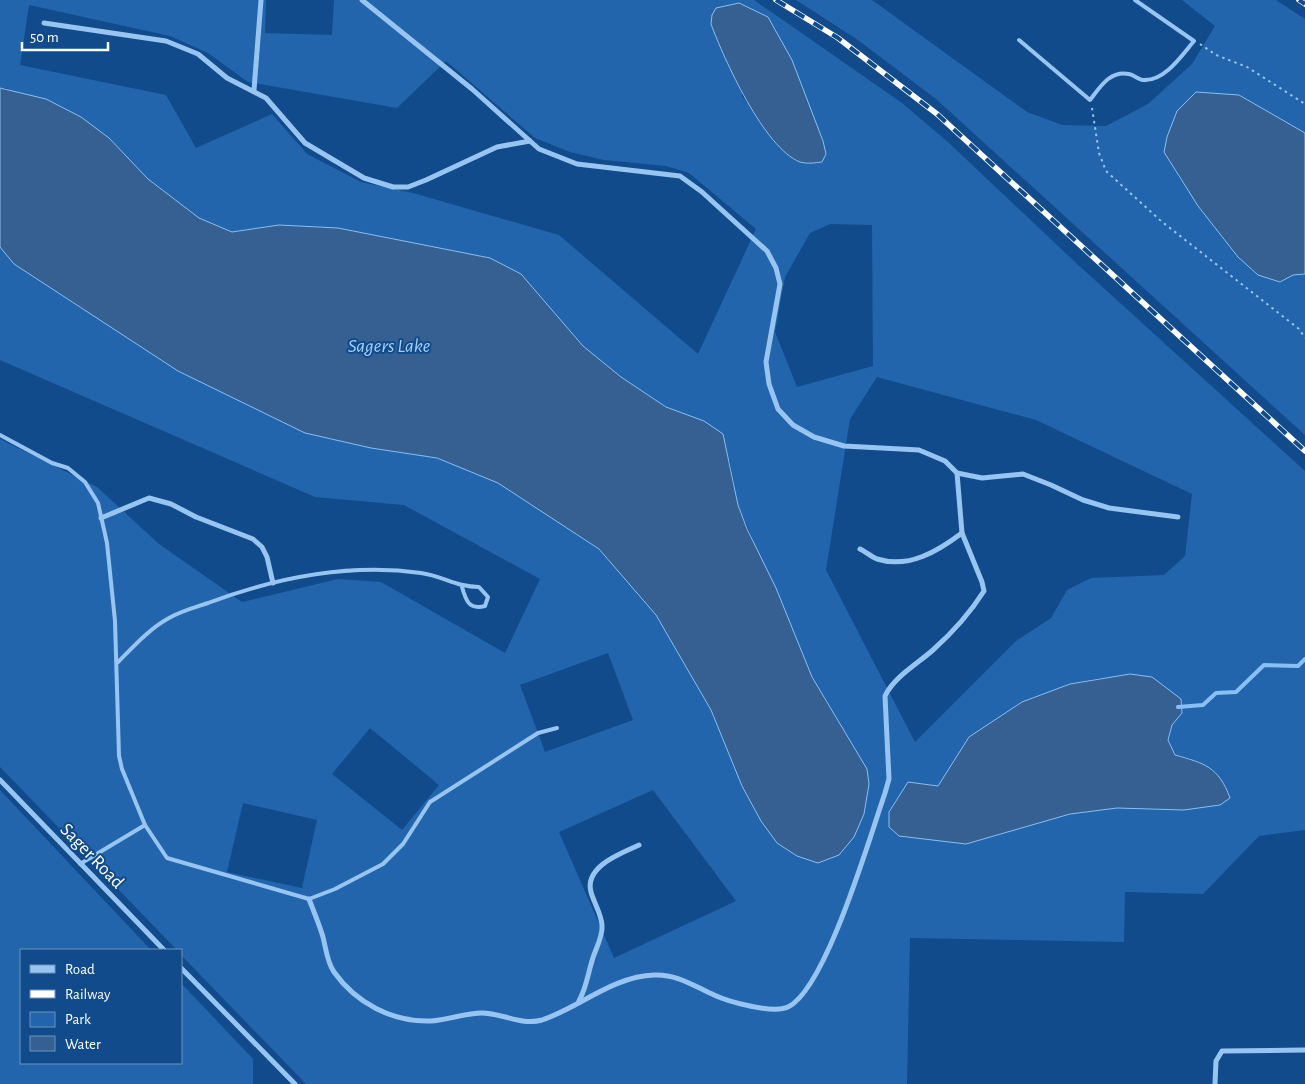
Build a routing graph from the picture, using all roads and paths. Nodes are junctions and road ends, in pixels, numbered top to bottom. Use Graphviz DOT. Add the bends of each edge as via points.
graph roads {
  1 [pos="261,0"];
  2 [pos="362,0"];
  3 [pos="1135,0"];
  4 [pos="44,23"];
  5 [pos="1020,40"];
  6 [pos="1194,40"];
  7 [pos="254,90"];
  8 [pos="1090,100"];
  9 [pos="1305,104"];
  10 [pos="530,141"];
  11 [pos="1305,338"];
  12 [pos="0,435"];
  13 [pos="957,473"];
  14 [pos="1178,517"];
  15 [pos="101,518"];
  16 [pos="962,533"];
  17 [pos="860,549"];
  18 [pos="274,583"];
  19 [pos="462,587"];
  20 [pos="118,662"];
  21 [pos="556,728"];
  22 [pos="0,780"];
  23 [pos="145,825"];
  24 [pos="639,845"];
  25 [pos="80,864"];
  26 [pos="309,899"];
  27 [pos="163,949"];
  28 [pos="182,969"];
  29 [pos="579,1002"];
  30 [pos="1305,1050"];
  31 [pos="295,1084"];
  32 [pos="1215,1084"];
  1 -- 7 [label="street"];
  2 -- 10 [label="street" via="472,89"];
  3 -- 6 [label="lane"];
  4 -- 7 [label="street" via="166,41 198,54 228,78"];
  5 -- 8 [label="lane"];
  6 -- 8 [label="lane" via="1159,76 1144,80 1129,74 1116,74 1103,83"];
  6 -- 9 [label="path" via="1216,55 1248,67"];
  7 -- 10 [label="street" via="266,98 305,143 364,178 393,187 408,187 481,157 497,147"];
  8 -- 11 [label="path" via="1099,152 1106,171"];
  10 -- 13 [label="street" via="539,149 577,164 680,176 702,192 767,251 776,268 780,284 766,362 769,384 778,409 793,425 814,437 844,446 920,450 945,461"];
  12 -- 15 [label="lane" via="68,468 85,482 98,502"];
  13 -- 14 [label="street" via="982,478 1023,474 1109,508"];
  13 -- 16 [label="street"];
  15 -- 18 [label="street" via="149,498 171,504 253,539 267,557"];
  15 -- 20 [label="lane" via="107,543"];
  16 -- 17 [label="street" via="939,551 925,557 891,561 877,559"];
  16 -- 29 [label="street" via="984,591 934,650 887,691 889,779 844,916 802,997 789,1007 776,1010 716,996 676,976 652,974 598,992"];
  18 -- 19 [label="lane" via="306,575 359,571 421,573 453,581"];
  18 -- 20 [label="lane" via="171,616 153,628"];
  19 -- 19 [label="lane" via="470,606 485,606 488,597 479,587"];
  20 -- 23 [label="lane" via="119,756"];
  21 -- 26 [label="lane" via="538,734 430,802 403,844 383,864"];
  22 -- 25 [label="street, Sager Road"];
  23 -- 25 [label="lane"];
  23 -- 26 [label="lane" via="167,858"];
  24 -- 29 [label="street" via="605,862 590,883 602,923 602,935 591,963 588,986"];
  25 -- 27 [label="street, Sager Road"];
  26 -- 29 [label="street" via="333,971 376,1010 401,1018 430,1021 481,1013 531,1022"];
  28 -- 31 [label="street"];
  30 -- 32 [label="street" via="1222,1051 1216,1061"];
}
